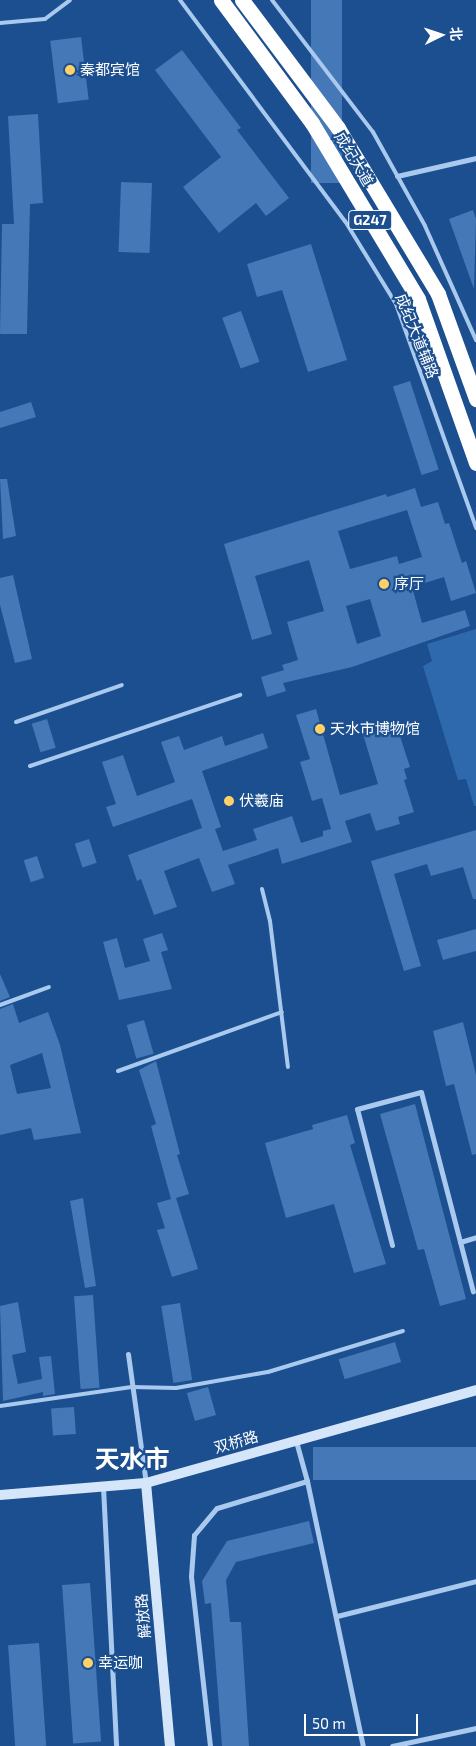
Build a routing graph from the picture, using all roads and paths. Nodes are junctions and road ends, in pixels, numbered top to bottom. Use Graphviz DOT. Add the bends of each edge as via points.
graph roads {
  1 [pos="70,0"];
  2 [pos="180,0"];
  3 [pos="221,0"];
  4 [pos="242,0"];
  5 [pos="272,0"];
  6 [pos="0,22"];
  7 [pos="476,158"];
  8 [pos="398,176"];
  9 [pos="476,340"];
  10 [pos="476,399"];
  11 [pos="476,463"];
  12 [pos="476,528"];
  13 [pos="122,685"];
  14 [pos="240,695"];
  15 [pos="16,722"];
  16 [pos="30,766"];
  17 [pos="262,889"];
  18 [pos="49,987"];
  19 [pos="0,1005"];
  20 [pos="282,1012"];
  21 [pos="288,1067"];
  22 [pos="118,1071"];
  23 [pos="476,1237"];
  24 [pos="460,1242"];
  25 [pos="392,1245"];
  26 [pos="473,1290"];
  27 [pos="403,1331"];
  28 [pos="128,1354"];
  29 [pos="132,1387"];
  30 [pos="476,1390"];
  31 [pos="0,1406"];
  32 [pos="296,1441"];
  33 [pos="307,1481"];
  34 [pos="146,1483"];
  35 [pos="103,1486"];
  36 [pos="0,1495"];
  37 [pos="476,1581"];
  38 [pos="337,1616"];
  39 [pos="476,1728"];
  40 [pos="116,1746"];
  41 [pos="170,1746"];
  42 [pos="210,1746"];
  43 [pos="363,1746"];
  44 [pos="392,1746"];
  1 -- 6 [label="lane" via="45,19"];
  2 -- 12 [label="lane, 成纪大道辅路" via="345,221 396,304"];
  3 -- 11 [label="highway, 成纪大道 / G247" via="312,123 418,299"];
  4 -- 10 [label="highway, 成纪大道 / G247" via="338,128 438,294"];
  5 -- 8 [label="lane" via="373,132"];
  7 -- 8 [label="street"];
  8 -- 9 [label="lane" via="425,226"];
  13 -- 15 [label="lane"];
  14 -- 16 [label="lane"];
  17 -- 20 [label="lane"];
  18 -- 19 [label="lane"];
  20 -- 21 [label="lane"];
  20 -- 22 [label="lane"];
  23 -- 24 [label="street"];
  24 -- 25 [label="street" via="421,1092 357,1109"];
  24 -- 26 [label="street"];
  27 -- 29 [label="lane" via="268,1372 176,1388"];
  28 -- 29 [label="street"];
  29 -- 31 [label="lane"];
  29 -- 34 [label="street"];
  30 -- 32 [label="main road, 双桥路"];
  32 -- 33 [label="street"];
  32 -- 34 [label="main road, 双桥路"];
  33 -- 38 [label="street"];
  33 -- 42 [label="street" via="217,1508 194,1535 192,1576"];
  34 -- 35 [label="main road, 双桥路"];
  34 -- 41 [label="main road, 解放路"];
  35 -- 36 [label="main road, 双桥路"];
  35 -- 40 [label="street"];
  37 -- 38 [label="street"];
  38 -- 43 [label="street"];
  39 -- 44 [label="street"];
}
